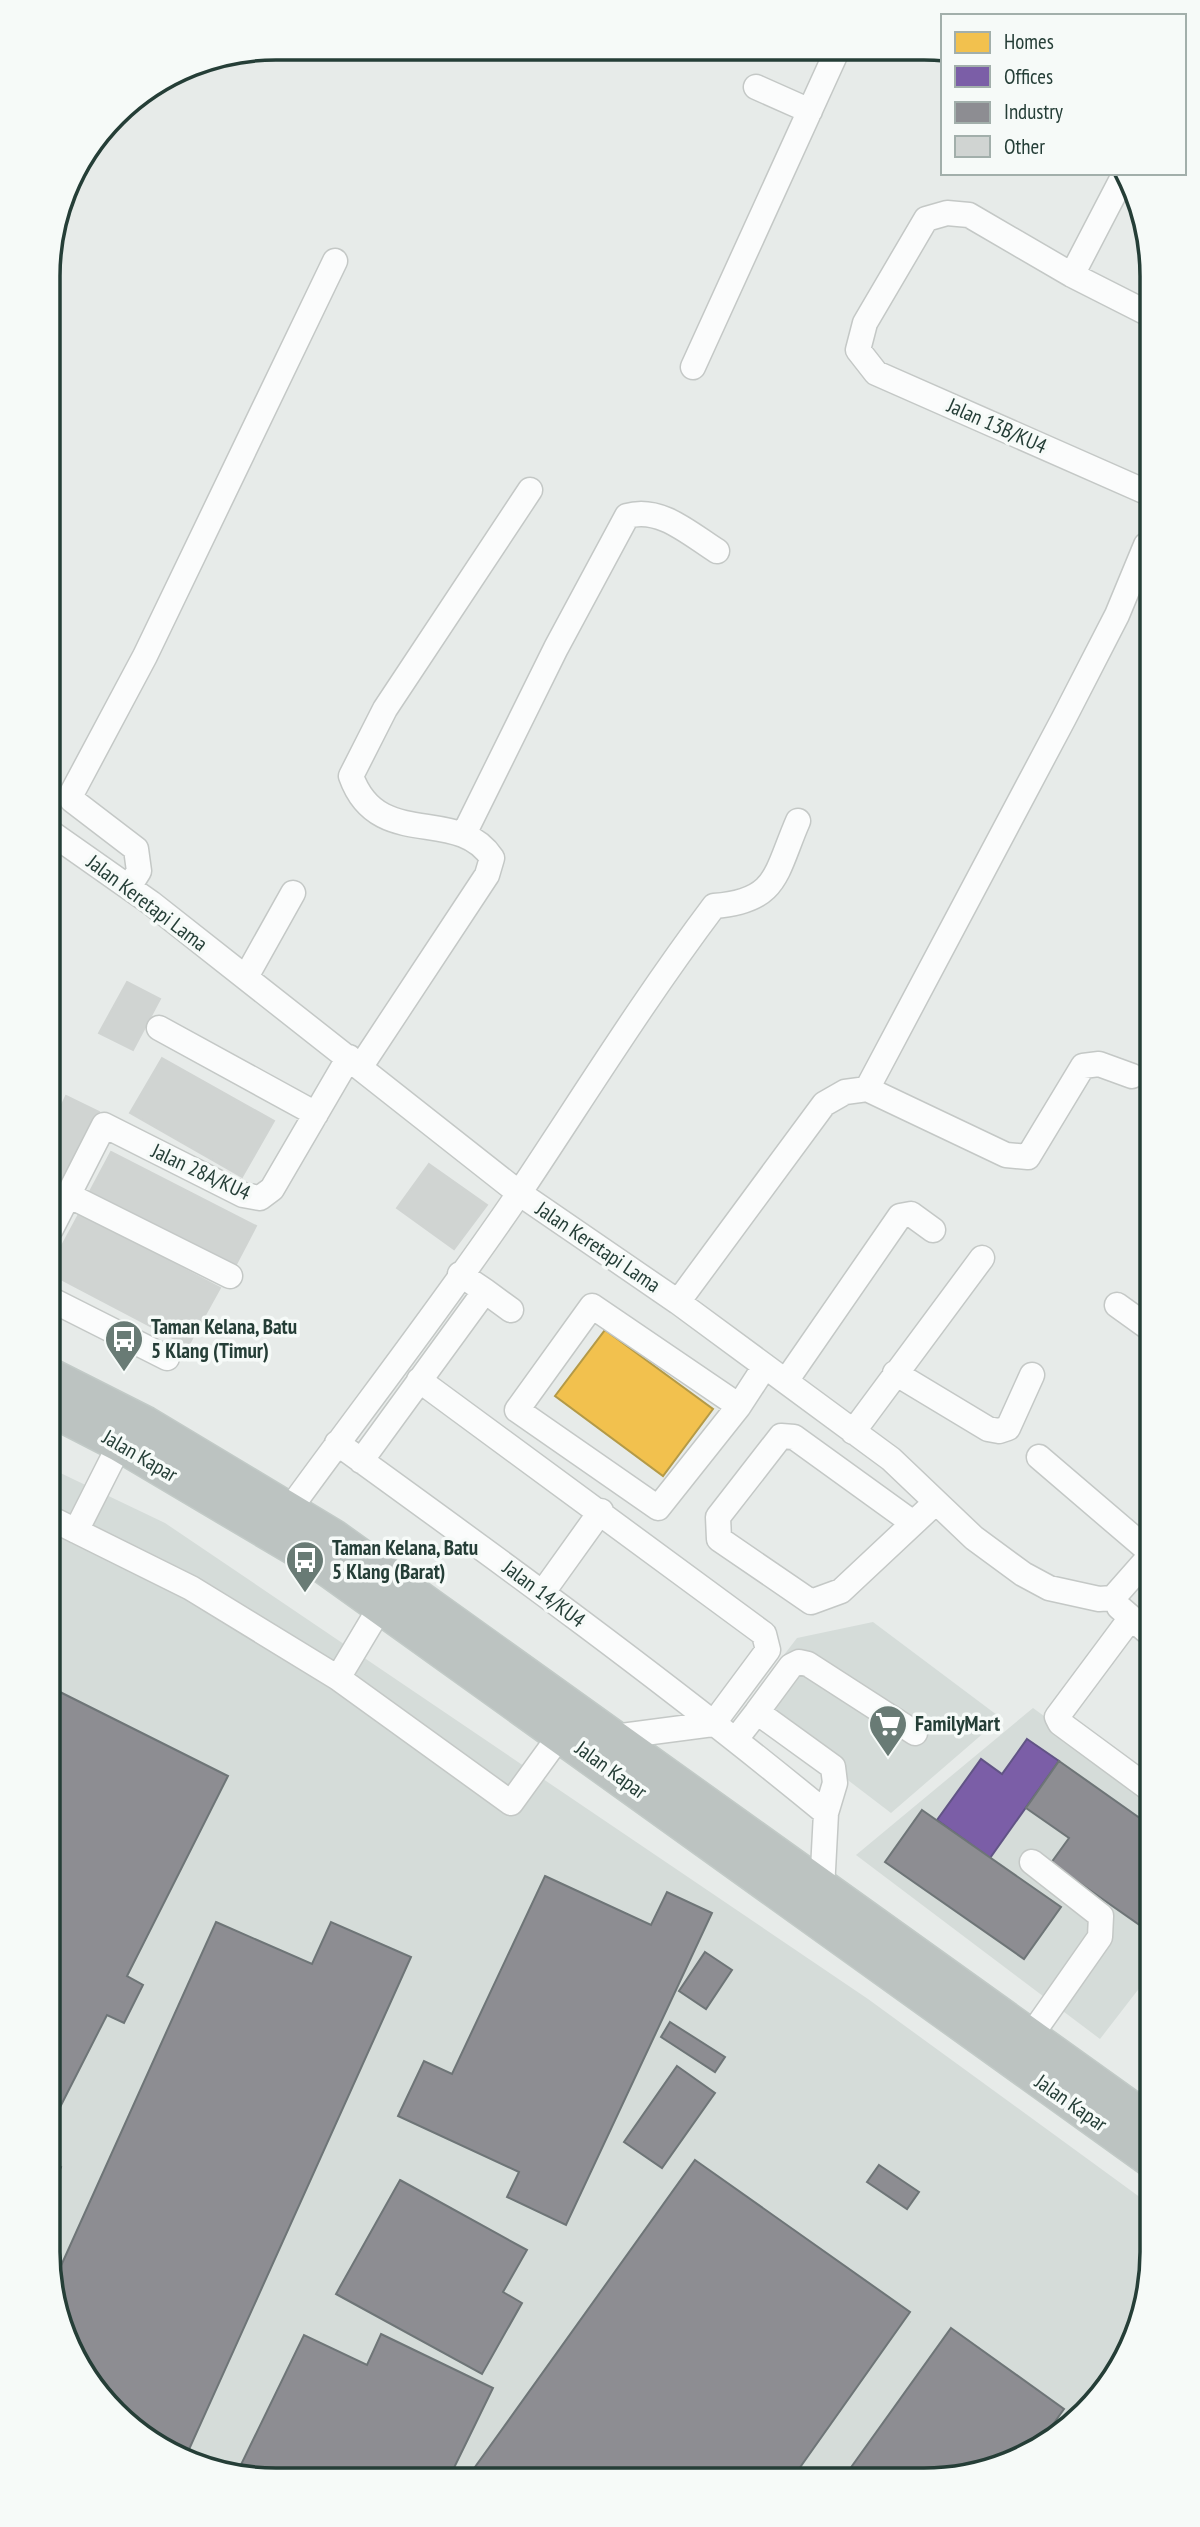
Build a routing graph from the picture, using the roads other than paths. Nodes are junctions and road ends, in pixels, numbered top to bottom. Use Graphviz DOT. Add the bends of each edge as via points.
graph roads {
  1 [pos="833,60"];
  2 [pos="756,88"];
  3 [pos="810,111"];
  4 [pos="1119,184"];
  5 [pos="335,261"];
  6 [pos="1072,275"];
  7 [pos="1140,309"];
  8 [pos="693,367"];
  9 [pos="1140,489"];
  10 [pos="530,490"];
  11 [pos="717,551"];
  12 [pos="1140,559"];
  13 [pos="72,800"];
  14 [pos="60,817"];
  15 [pos="798,821"];
  16 [pos="464,834"];
  17 [pos="60,839"];
  18 [pos="129,887"];
  19 [pos="293,893"];
  20 [pos="246,977"];
  21 [pos="159,1028"];
  22 [pos="355,1061"];
  23 [pos="1132,1076"];
  24 [pos="867,1089"];
  25 [pos="316,1114"];
  26 [pos="519,1193"];
  27 [pos="68,1195"];
  28 [pos="60,1211"];
  29 [pos="933,1230"];
  30 [pos="982,1258"];
  31 [pos="460,1274"];
  32 [pos="229,1276"];
  33 [pos="485,1291"];
  34 [pos="678,1302"];
  35 [pos="60,1304"];
  36 [pos="1116,1305"];
  37 [pos="510,1310"];
  38 [pos="1140,1322"];
  39 [pos="167,1357"];
  40 [pos="765,1366"];
  41 [pos="895,1373"];
  42 [pos="1032,1375"];
  43 [pos="419,1380"];
  44 [pos="60,1381"];
  45 [pos="786,1381"];
  46 [pos="739,1406"];
  47 [pos="60,1413"];
  48 [pos="853,1432"];
  49 [pos="337,1443"];
  50 [pos="120,1444"];
  51 [pos="1039,1457"];
  52 [pos="361,1461"];
  53 [pos="936,1502"];
  54 [pos="289,1510"];
  55 [pos="601,1511"];
  56 [pos="60,1523"];
  57 [pos="913,1523"];
  58 [pos="76,1531"];
  59 [pos="1140,1545"];
  60 [pos="1140,1566"];
  61 [pos="542,1592"];
  62 [pos="1113,1598"];
  63 [pos="381,1606"];
  64 [pos="1140,1626"];
  65 [pos="338,1678"];
  66 [pos="757,1712"];
  67 [pos="713,1724"];
  68 [pos="915,1733"];
  69 [pos="561,1734"];
  70 [pos="614,1737"];
  71 [pos="736,1739"];
  72 [pos="1140,1783"];
  73 [pos="826,1814"];
  74 [pos="1032,1862"];
  75 [pos="822,1889"];
  76 [pos="1030,2037"];
  77 [pos="1140,2115"];
  78 [pos="1140,2152"];
  1 -- 3 [label="street"];
  2 -- 3 [label="street"];
  3 -- 8 [label="street"];
  4 -- 6 [label="street"];
  5 -- 13 [label="street"];
  6 -- 7 [label="street"];
  6 -- 9 [label="street, Jalan 13B/KU4" via="969,215 947,213 926,219 865,323 858,349 876,373"];
  10 -- 16 [label="street" via="399,686 351,776 367,807 402,823"];
  11 -- 16 [label="street" via="654,513 627,516"];
  12 -- 24 [label="street" via="1064,718"];
  13 -- 14 [label="street"];
  13 -- 18 [label="street" via="136,849 139,871"];
  15 -- 26 [label="street" via="767,890 744,904 714,906 604,1061"];
  16 -- 22 [label="street, Jalan 28A/KU4" via="492,858 487,875"];
  17 -- 18 [label="street, Jalan Keretapi Lama"];
  18 -- 20 [label="street, Jalan Keretapi Lama"];
  19 -- 20 [label="street"];
  20 -- 22 [label="street, Jalan Keretapi Lama"];
  21 -- 25 [label="street"];
  22 -- 25 [label="street, Jalan 28A/KU4"];
  22 -- 26 [label="street, Jalan Keretapi Lama"];
  23 -- 24 [label="street" via="1100,1064 1083,1066 1028,1157 1006,1155"];
  24 -- 34 [label="street" via="845,1092 824,1104"];
  25 -- 27 [label="street, Jalan 28A/KU4" via="272,1189 260,1199 243,1195 104,1125"];
  26 -- 31 [label="street"];
  26 -- 34 [label="street, Jalan Keretapi Lama"];
  27 -- 28 [label="street"];
  27 -- 32 [label="street"];
  29 -- 45 [label="street" via="911,1214 900,1216"];
  30 -- 41 [label="street"];
  31 -- 33 [label="street"];
  31 -- 49 [label="street"];
  33 -- 37 [label="street"];
  33 -- 43 [label="street"];
  34 -- 40 [label="street, Jalan Keretapi Lama"];
  35 -- 39 [label="street"];
  36 -- 38 [label="street"];
  40 -- 45 [label="street, Jalan Keretapi Lama"];
  40 -- 46 [label="street"];
  41 -- 42 [label="street" via="988,1429 999,1431 1008,1429"];
  41 -- 48 [label="street"];
  43 -- 52 [label="street"];
  43 -- 55 [label="street"];
  44 -- 54 [label="highway, Jalan Kapar" via="145,1424"];
  45 -- 48 [label="street, Jalan Keretapi Lama"];
  46 -- 46 [label="street" via="658,1508 517,1410 592,1306"];
  47 -- 50 [label="highway, Jalan Kapar"];
  48 -- 53 [label="street, Jalan Keretapi Lama" via="891,1459"];
  49 -- 52 [label="street, Jalan 14/KU4"];
  49 -- 54 [label="street"];
  50 -- 58 [label="street"];
  50 -- 63 [label="highway, Jalan Kapar" via="316,1560"];
  51 -- 59 [label="street"];
  52 -- 61 [label="street, Jalan 14/KU4"];
  53 -- 57 [label="street"];
  53 -- 62 [label="street, Jalan Keretapi Lama" via="974,1538 1023,1574 1049,1588 1079,1596"];
  54 -- 70 [label="highway, Jalan Kapar"];
  55 -- 61 [label="street"];
  55 -- 67 [label="street" via="764,1634 768,1650"];
  56 -- 58 [label="street"];
  57 -- 57 [label="street" via="841,1591 811,1602 719,1539 718,1517 781,1436 794,1437"];
  58 -- 65 [label="street" via="191,1588"];
  60 -- 62 [label="street"];
  61 -- 67 [label="street, Jalan 14/KU4"];
  62 -- 64 [label="street"];
  63 -- 65 [label="street"];
  63 -- 69 [label="highway, Jalan Kapar"];
  64 -- 72 [label="street" via="1057,1717 1060,1724"];
  65 -- 69 [label="street" via="511,1803"];
  66 -- 68 [label="street" via="791,1666 799,1662"];
  66 -- 71 [label="street"];
  66 -- 73 [label="street" via="833,1767 835,1783"];
  67 -- 70 [label="street"];
  67 -- 71 [label="street, Jalan 14/KU4"];
  69 -- 78 [label="highway, Jalan Kapar"];
  70 -- 75 [label="highway, Jalan Kapar"];
  71 -- 73 [label="street, Jalan 14/KU4"];
  73 -- 75 [label="street"];
  74 -- 76 [label="street" via="1101,1916 1100,1937"];
  75 -- 76 [label="highway, Jalan Kapar"];
  76 -- 77 [label="highway, Jalan Kapar"];
}
